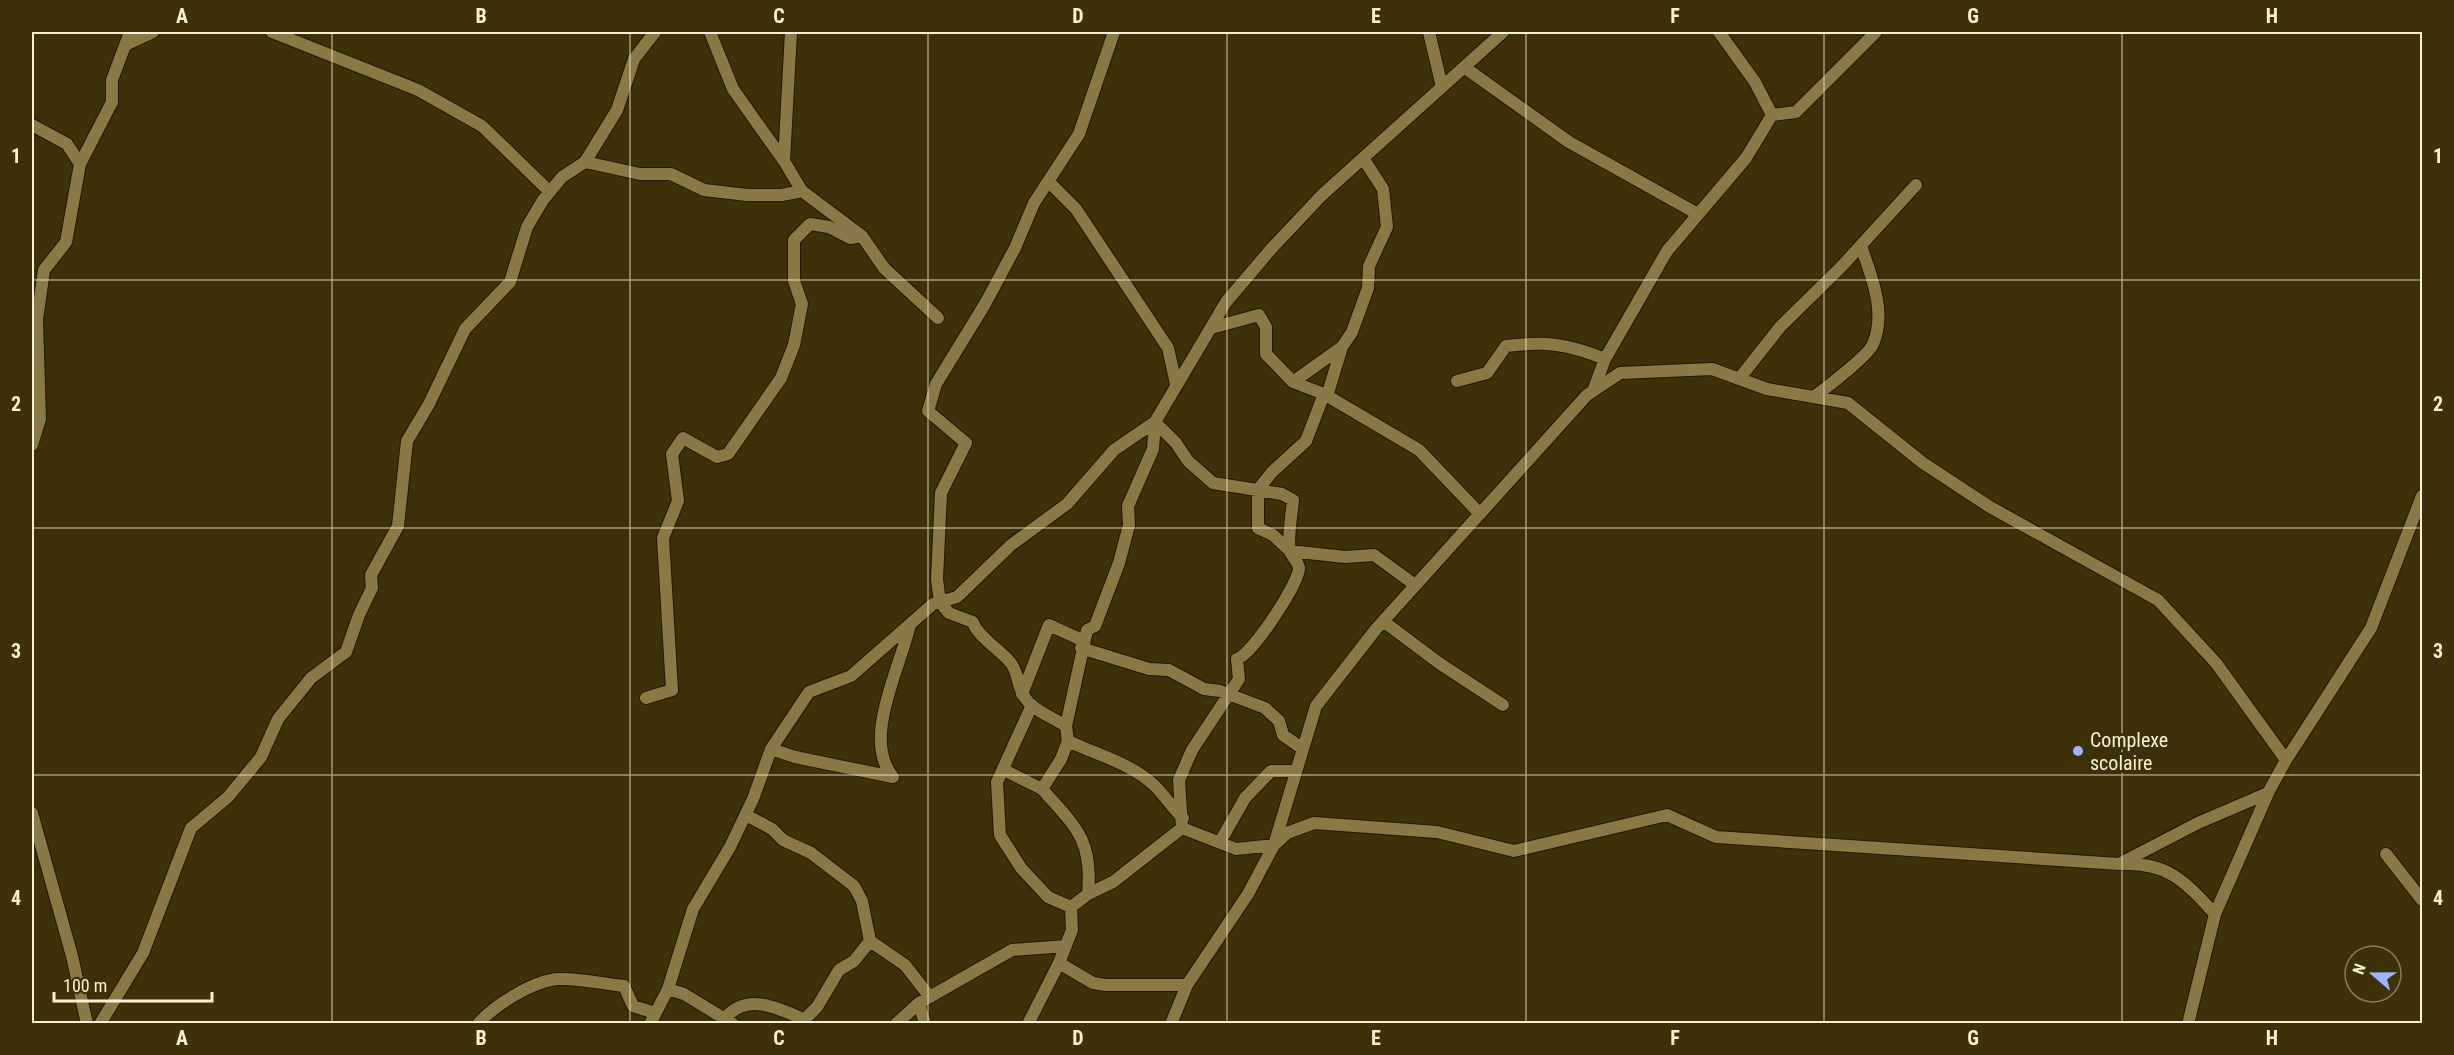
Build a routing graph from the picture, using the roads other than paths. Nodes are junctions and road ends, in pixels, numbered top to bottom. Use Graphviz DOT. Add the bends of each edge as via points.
graph roads {
  1 [pos="130,32"];
  2 [pos="153,32"];
  3 [pos="272,32"];
  4 [pos="655,32"];
  5 [pos="711,32"];
  6 [pos="790,32"];
  7 [pos="1114,32"];
  8 [pos="1429,32"];
  9 [pos="1503,32"];
  10 [pos="1719,32"];
  11 [pos="1876,32"];
  12 [pos="125,45"];
  13 [pos="1464,67"];
  14 [pos="1442,87"];
  15 [pos="1772,115"];
  16 [pos="32,125"];
  17 [pos="1363,158"];
  18 [pos="784,161"];
  19 [pos="585,162"];
  20 [pos="80,164"];
  21 [pos="1049,182"];
  22 [pos="1916,185"];
  23 [pos="802,190"];
  24 [pos="550,192"];
  25 [pos="1696,213"];
  26 [pos="862,236"];
  27 [pos="1861,246"];
  28 [pos="938,318"];
  29 [pos="1211,328"];
  30 [pos="1342,347"];
  31 [pos="1605,359"];
  32 [pos="1739,379"];
  33 [pos="1457,381"];
  34 [pos="1293,382"];
  35 [pos="1176,384"];
  36 [pos="1593,391"];
  37 [pos="1326,395"];
  38 [pos="1815,396"];
  39 [pos="1155,422"];
  40 [pos="32,445"];
  41 [pos="1258,490"];
  42 [pos="2422,496"];
  43 [pos="1480,514"];
  44 [pos="1290,551"];
  45 [pos="1415,585"];
  46 [pos="940,602"];
  47 [pos="1383,621"];
  48 [pos="910,624"];
  49 [pos="1083,644"];
  50 [pos="1022,694"];
  51 [pos="1228,694"];
  52 [pos="646,698"];
  53 [pos="1032,705"];
  54 [pos="1503,705"];
  55 [pos="1066,726"];
  56 [pos="1068,741"];
  57 [pos="771,749"];
  58 [pos="1302,749"];
  59 [pos="2286,760"];
  60 [pos="1004,770"];
  61 [pos="1296,771"];
  62 [pos="1042,789"];
  63 [pos="2268,793"];
  64 [pos="32,813"];
  65 [pos="746,815"];
  66 [pos="1182,823"];
  67 [pos="1220,842"];
  68 [pos="1274,845"];
  69 [pos="2386,854"];
  70 [pos="2119,864"];
  71 [pos="1088,894"];
  72 [pos="2422,900"];
  73 [pos="1071,907"];
  74 [pos="2216,914"];
  75 [pos="870,942"];
  76 [pos="1066,946"];
  77 [pos="1059,963"];
  78 [pos="1186,985"];
  79 [pos="668,989"];
  80 [pos="925,1000"];
  81 [pos="652,1018"];
  82 [pos="729,1021"];
  83 [pos="801,1021"];
  84 [pos="87,1023"];
  85 [pos="100,1023"];
  86 [pos="478,1023"];
  87 [pos="896,1023"];
  88 [pos="925,1023"];
  89 [pos="1028,1023"];
  90 [pos="1171,1023"];
  91 [pos="2188,1023"];
  1 -- 12 [label="street"];
  2 -- 12 [label="street"];
  3 -- 24 [label="street" via="418,90 482,126"];
  4 -- 19 [label="street" via="634,59 617,110"];
  5 -- 18 [label="street" via="733,89"];
  6 -- 18 [label="street"];
  7 -- 21 [label="street" via="1079,134"];
  8 -- 14 [label="street"];
  9 -- 13 [label="street"];
  10 -- 15 [label="street" via="1755,82"];
  11 -- 15 [label="street" via="1796,112"];
  12 -- 20 [label="street" via="112,80 112,102"];
  13 -- 14 [label="street"];
  13 -- 25 [label="street" via="1569,142"];
  14 -- 17 [label="street"];
  15 -- 25 [label="street" via="1746,158"];
  16 -- 20 [label="street" via="67,144"];
  17 -- 29 [label="street" via="1272,248 1226,302"];
  17 -- 30 [label="street" via="1383,189 1387,227 1369,266 1368,288 1352,332"];
  18 -- 23 [label="street"];
  19 -- 23 [label="street" via="640,174 671,174 704,190 782,195"];
  19 -- 24 [label="street" via="562,177"];
  20 -- 40 [label="street" via="66,242 44,270 37,320 40,419"];
  21 -- 35 [label="street" via="1076,209 1168,348"];
  21 -- 46 [label="street" via="1034,203 971,330 936,384 928,411 966,443 941,493 937,579"];
  22 -- 27 [label="street"];
  23 -- 26 [label="street"];
  24 -- 85 [label="street" via="527,227 510,282 465,329 407,441 398,526 371,575 372,588 346,652 311,678 278,719 261,757 228,796 191,828 142,953"];
  25 -- 31 [label="street" via="1666,251"];
  26 -- 28 [label="street" via="884,268"];
  26 -- 52 [label="street" via="850,238 830,227 810,224 794,240 794,281 802,304 794,345 781,378 728,454 717,457 684,438 672,454 678,501 663,538 672,690"];
  27 -- 32 [label="street" via="1780,327"];
  27 -- 38 [label="street" via="1879,303 1873,345"];
  29 -- 34 [label="street" via="1259,315 1266,327 1266,354"];
  29 -- 35 [label="street"];
  30 -- 34 [label="street"];
  30 -- 37 [label="street"];
  31 -- 33 [label="street" via="1541,341 1506,346 1487,373"];
  31 -- 36 [label="street"];
  32 -- 36 [label="street" via="1712,369 1620,373"];
  32 -- 38 [label="street" via="1767,389"];
  34 -- 37 [label="street"];
  35 -- 39 [label="street"];
  36 -- 43 [label="street"];
  37 -- 41 [label="street" via="1306,441"];
  37 -- 43 [label="street" via="1419,450"];
  38 -- 59 [label="street" via="1848,403 1923,463 1990,507 2158,600 2216,663"];
  39 -- 41 [label="street" via="1213,483"];
  39 -- 46 [label="street" via="1114,450 1066,504 1011,545 957,597"];
  39 -- 49 [label="street" via="1153,449 1128,506 1129,525 1110,591"];
  41 -- 44 [label="street" via="1258,528 1273,535"];
  41 -- 44 [label="street" via="1293,500"];
  42 -- 59 [label="street" via="2372,628"];
  43 -- 45 [label="street"];
  44 -- 45 [label="street" via="1345,557 1374,555"];
  44 -- 51 [label="street" via="1299,565 1297,581 1264,635 1237,658 1239,679"];
  45 -- 47 [label="street"];
  46 -- 48 [label="street"];
  46 -- 50 [label="street" via="949,613 973,622 978,633 1000,649 1013,665"];
  47 -- 54 [label="street"];
  47 -- 58 [label="street" via="1316,706"];
  48 -- 57 [label="street" via="851,676 809,692"];
  48 -- 57 [label="street" via="882,722 884,765 893,777"];
  49 -- 50 [label="street" via="1049,625"];
  49 -- 51 [label="street" via="1149,669 1169,670 1204,689"];
  49 -- 55 [label="street"];
  50 -- 53 [label="street"];
  51 -- 58 [label="street" via="1264,708 1279,721 1283,735"];
  51 -- 66 [label="street" via="1192,750 1179,780"];
  53 -- 55 [label="street"];
  53 -- 60 [label="street"];
  55 -- 56 [label="street"];
  56 -- 62 [label="street"];
  56 -- 66 [label="street" via="1127,766 1156,787"];
  57 -- 65 [label="street"];
  58 -- 61 [label="street"];
  59 -- 63 [label="street"];
  60 -- 62 [label="street"];
  60 -- 73 [label="street" via="997,782 1000,835 1021,868 1048,897"];
  61 -- 67 [label="street" via="1271,771 1245,798"];
  61 -- 68 [label="street"];
  62 -- 71 [label="street" via="1073,824 1086,848 1090,866"];
  63 -- 70 [label="street" via="2198,823"];
  63 -- 74 [label="street"];
  64 -- 84 [label="street"];
  65 -- 75 [label="street" via="811,853 854,886 862,901"];
  65 -- 79 [label="street" via="693,909"];
  66 -- 67 [label="street"];
  66 -- 71 [label="street" via="1113,882"];
  67 -- 68 [label="street" via="1236,849"];
  68 -- 70 [label="street" via="1287,833 1314,824 1437,832 1514,850 1667,815 1716,837"];
  68 -- 78 [label="street" via="1248,894"];
  69 -- 72 [label="street"];
  70 -- 74 [label="street" via="2146,863 2171,872"];
  71 -- 73 [label="street"];
  73 -- 76 [label="street" via="1072,930"];
  74 -- 91 [label="street"];
  75 -- 80 [label="street" via="905,965"];
  75 -- 83 [label="street" via="854,961 839,970 817,1007"];
  76 -- 77 [label="street"];
  76 -- 80 [label="street" via="1012,950"];
  77 -- 78 [label="street" via="1092,983"];
  77 -- 89 [label="street"];
  78 -- 90 [label="street"];
  79 -- 81 [label="street"];
  79 -- 82 [label="street" via="684,994"];
  80 -- 87 [label="street"];
  80 -- 88 [label="street"];
  81 -- 86 [label="street" via="633,1006 624,987 557,979 491,1009"];
  82 -- 83 [label="street" via="733,1009 749,1003 778,1008"];
}
